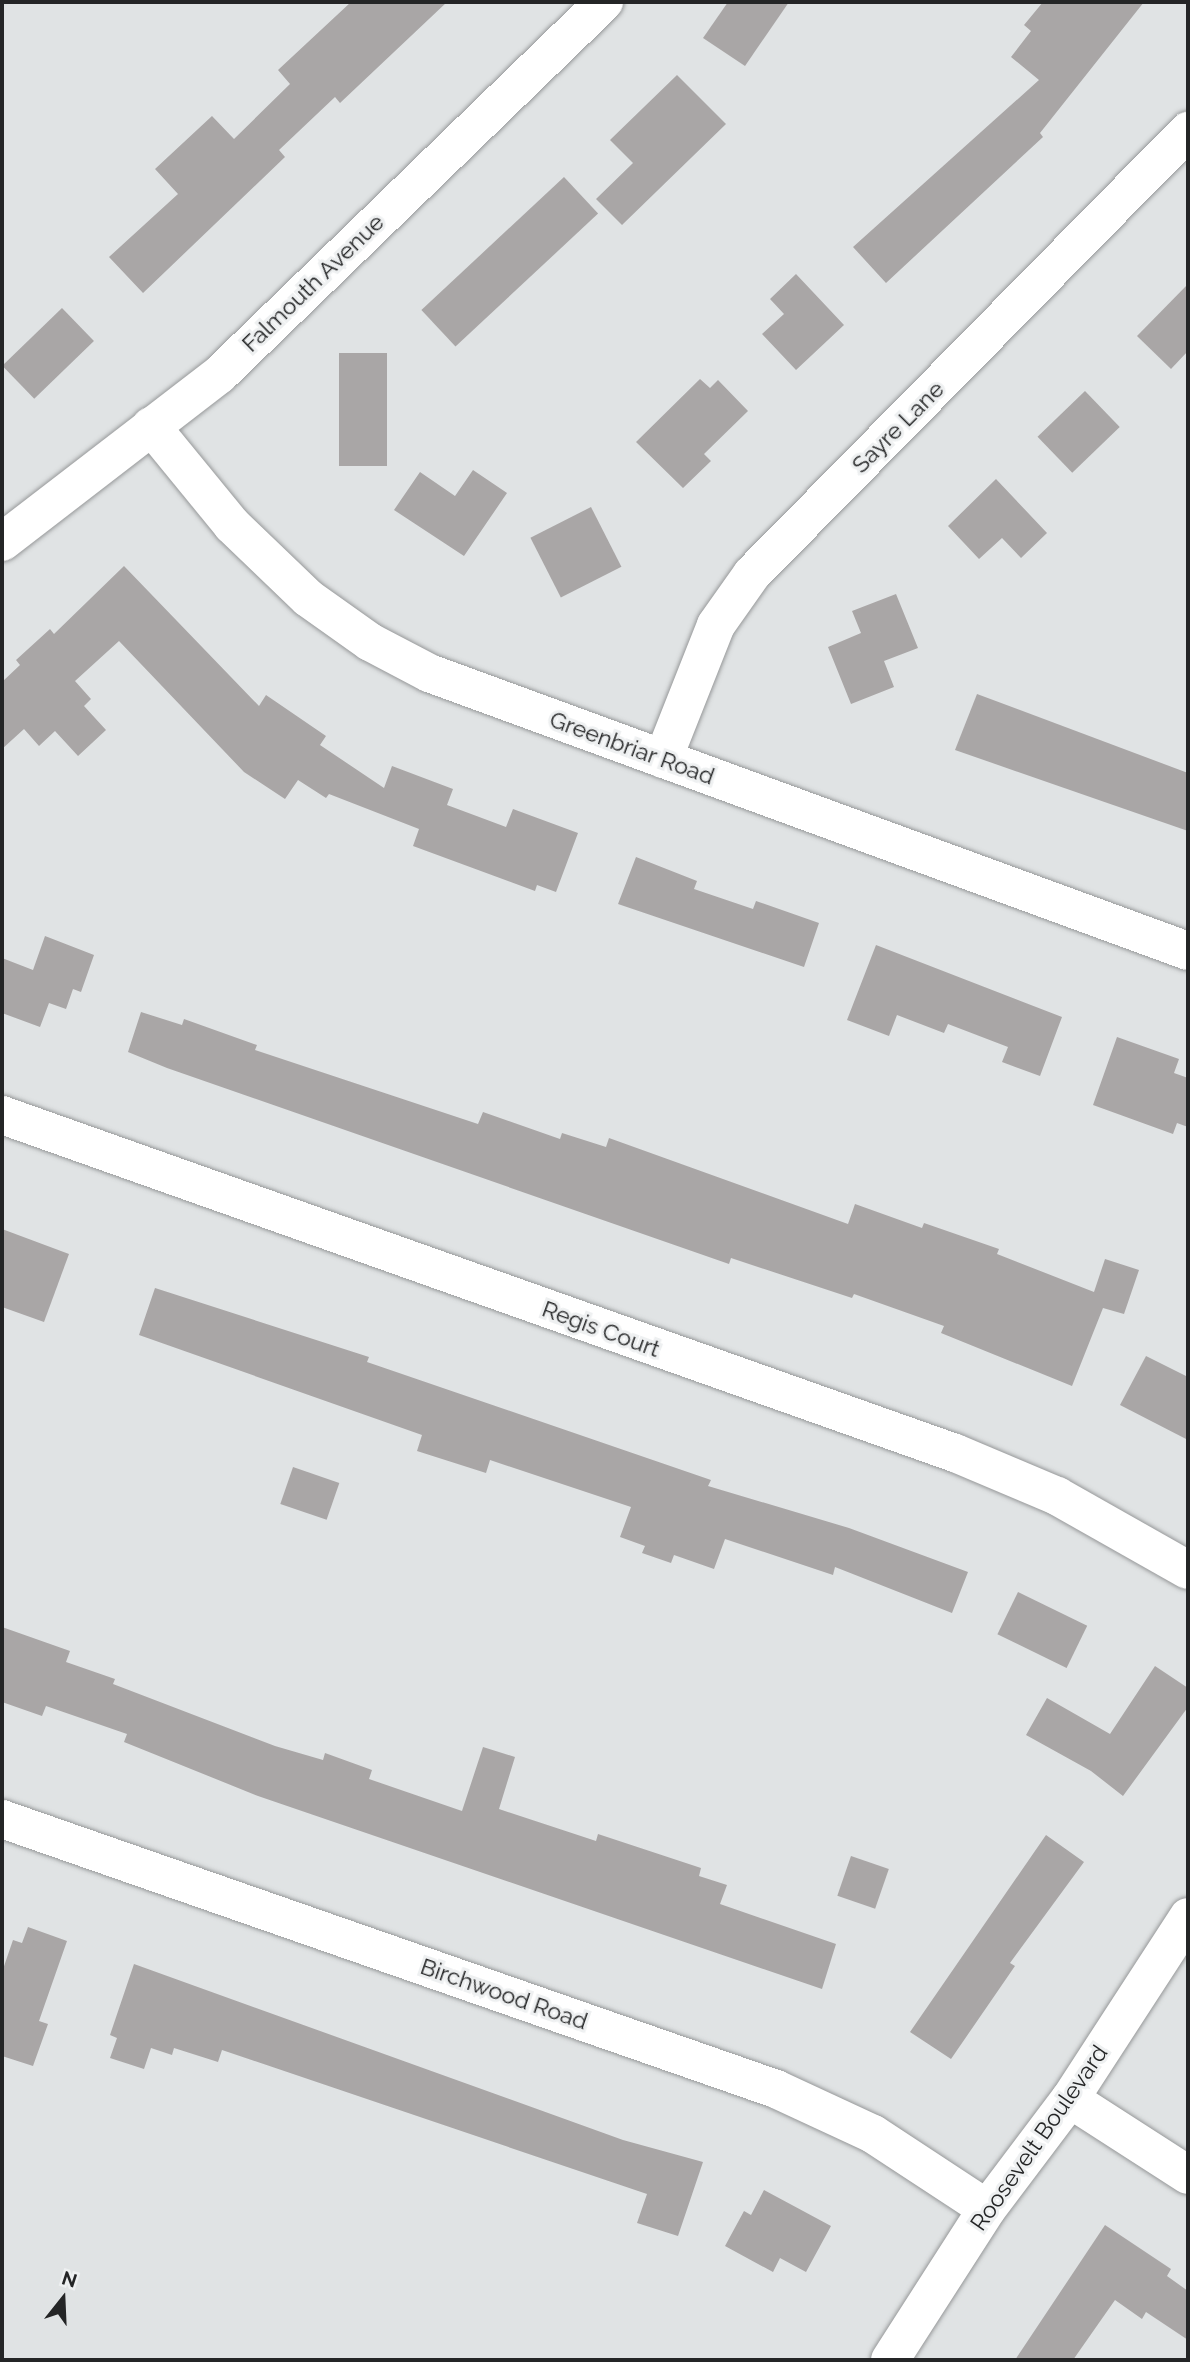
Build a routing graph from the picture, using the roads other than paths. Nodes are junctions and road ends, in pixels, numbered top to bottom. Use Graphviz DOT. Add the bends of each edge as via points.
graph roads {
  1 [pos="604,2"];
  2 [pos="1188,131"];
  3 [pos="151,426"];
  4 [pos="2,542"];
  5 [pos="663,759"];
  6 [pos="1188,951"];
  7 [pos="2,1115"];
  8 [pos="1188,1570"];
  9 [pos="2,1819"];
  10 [pos="1188,1917"];
  11 [pos="1070,2099"];
  12 [pos="1188,2175"];
  13 [pos="987,2209"];
  14 [pos="890,2360"];
  1 -- 3 [label="street, Falmouth Avenue" via="219,375"];
  2 -- 5 [label="street, Sayre Lane" via="752,574 716,625"];
  3 -- 4 [label="street, Falmouth Avenue"];
  3 -- 5 [label="street, Greenbriar Road" via="258,553 308,598 370,642 429,673"];
  5 -- 6 [label="street, Greenbriar Road"];
  7 -- 8 [label="street, Regis Court" via="955,1453 1057,1496"];
  9 -- 13 [label="street, Birchwood Road" via="776,2089 873,2134"];
  10 -- 11 [label="street, Roosevelt Boulevard"];
  11 -- 12 [label="street"];
  11 -- 13 [label="street, Roosevelt Boulevard"];
  13 -- 14 [label="street, Roosevelt Boulevard"];
}
